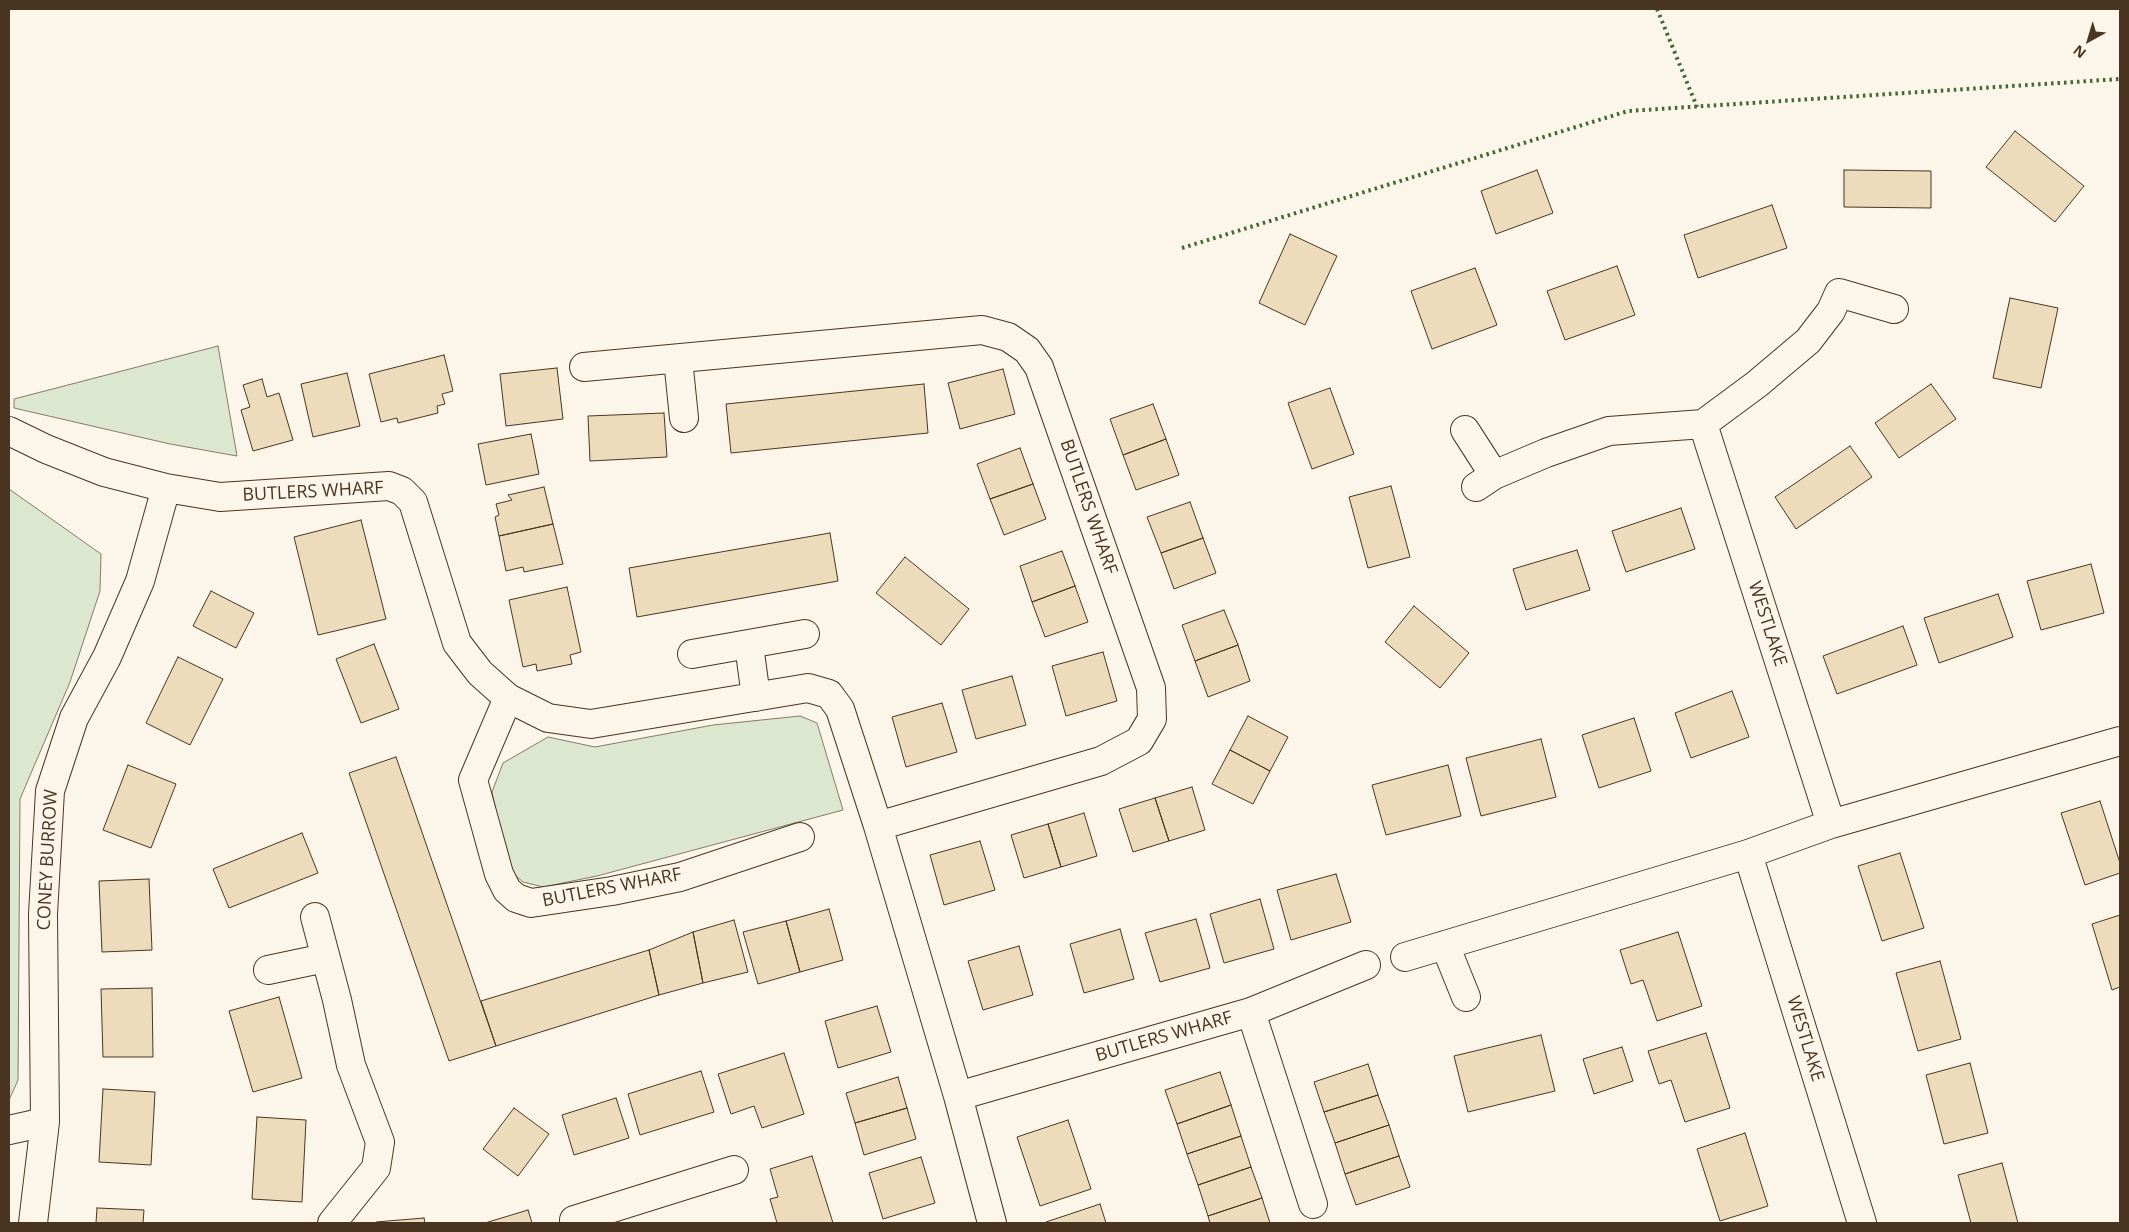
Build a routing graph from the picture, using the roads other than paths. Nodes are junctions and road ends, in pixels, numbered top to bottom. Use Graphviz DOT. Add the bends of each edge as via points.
graph roads {
  1 [pos="1894,309"];
  2 [pos="678,359"];
  3 [pos="584,367"];
  4 [pos="684,418"];
  5 [pos="1703,424"];
  6 [pos="1466,430"];
  7 [pos="9,431"];
  8 [pos="166,488"];
  9 [pos="805,634"];
  10 [pos="749,646"];
  11 [pos="692,654"];
  12 [pos="756,697"];
  13 [pos="508,698"];
  14 [pos="2120,741"];
  15 [pos="1831,824"];
  16 [pos="878,826"];
  17 [pos="800,837"];
  18 [pos="1748,854"];
  19 [pos="315,917"];
  20 [pos="1445,945"];
  21 [pos="1405,957"];
  22 [pos="325,958"];
  23 [pos="1366,965"];
  24 [pos="268,970"];
  25 [pos="1466,996"];
  26 [pos="1251,1012"];
  27 [pos="958,1096"];
  28 [pos="45,1122"];
  29 [pos="9,1130"];
  30 [pos="734,1170"];
  31 [pos="1313,1204"];
  32 [pos="605,1218"];
  33 [pos="574,1220"];
  34 [pos="33,1223"];
  35 [pos="332,1223"];
  36 [pos="992,1223"];
  37 [pos="1862,1223"];
  1 -- 5 [label="street" via="1839,293 1831,311 1808,341"];
  2 -- 3 [label="street, BUTLERS WHARF"];
  2 -- 4 [label="street"];
  2 -- 16 [label="street, BUTLERS WHARF" via="982,330 1008,337 1027,350 1040,367 1151,688 1152,719 1139,741 1101,761"];
  5 -- 6 [label="street" via="1609,431 1546,453 1485,481"];
  5 -- 15 [label="street, WESTLAKE"];
  7 -- 8 [label="street, BUTLERS WHARF" via="46,450 104,472"];
  8 -- 13 [label="street, BUTLERS WHARF" via="220,497 389,486 402,491 413,502 457,642 480,673"];
  8 -- 28 [label="street, CONEY BURROW" via="140,581 107,657 74,718 50,791 43,914"];
  9 -- 10 [label="street"];
  10 -- 11 [label="street"];
  10 -- 12 [label="street"];
  12 -- 13 [label="street, BUTLERS WHARF" via="591,724 548,718"];
  12 -- 16 [label="street, BUTLERS WHARF" via="808,688 829,694 840,709"];
  13 -- 17 [label="street, BUTLERS WHARF" via="473,780 499,874 507,890 516,898 531,902 620,890 680,877"];
  14 -- 15 [label="street"];
  15 -- 18 [label="street"];
  16 -- 27 [label="street, BUTLERS WHARF"];
  18 -- 20 [label="street"];
  18 -- 37 [label="street, WESTLAKE"];
  19 -- 22 [label="street"];
  20 -- 21 [label="street"];
  20 -- 25 [label="street"];
  22 -- 24 [label="street"];
  22 -- 35 [label="street" via="351,1065 380,1142 376,1168"];
  23 -- 26 [label="street, BUTLERS WHARF"];
  26 -- 27 [label="street, BUTLERS WHARF"];
  26 -- 31 [label="street"];
  27 -- 36 [label="street, BUTLERS WHARF"];
  28 -- 29 [label="street"];
  28 -- 34 [label="street, CONEY BURROW"];
  30 -- 32 [label="street"];
  32 -- 33 [label="street"];
}
